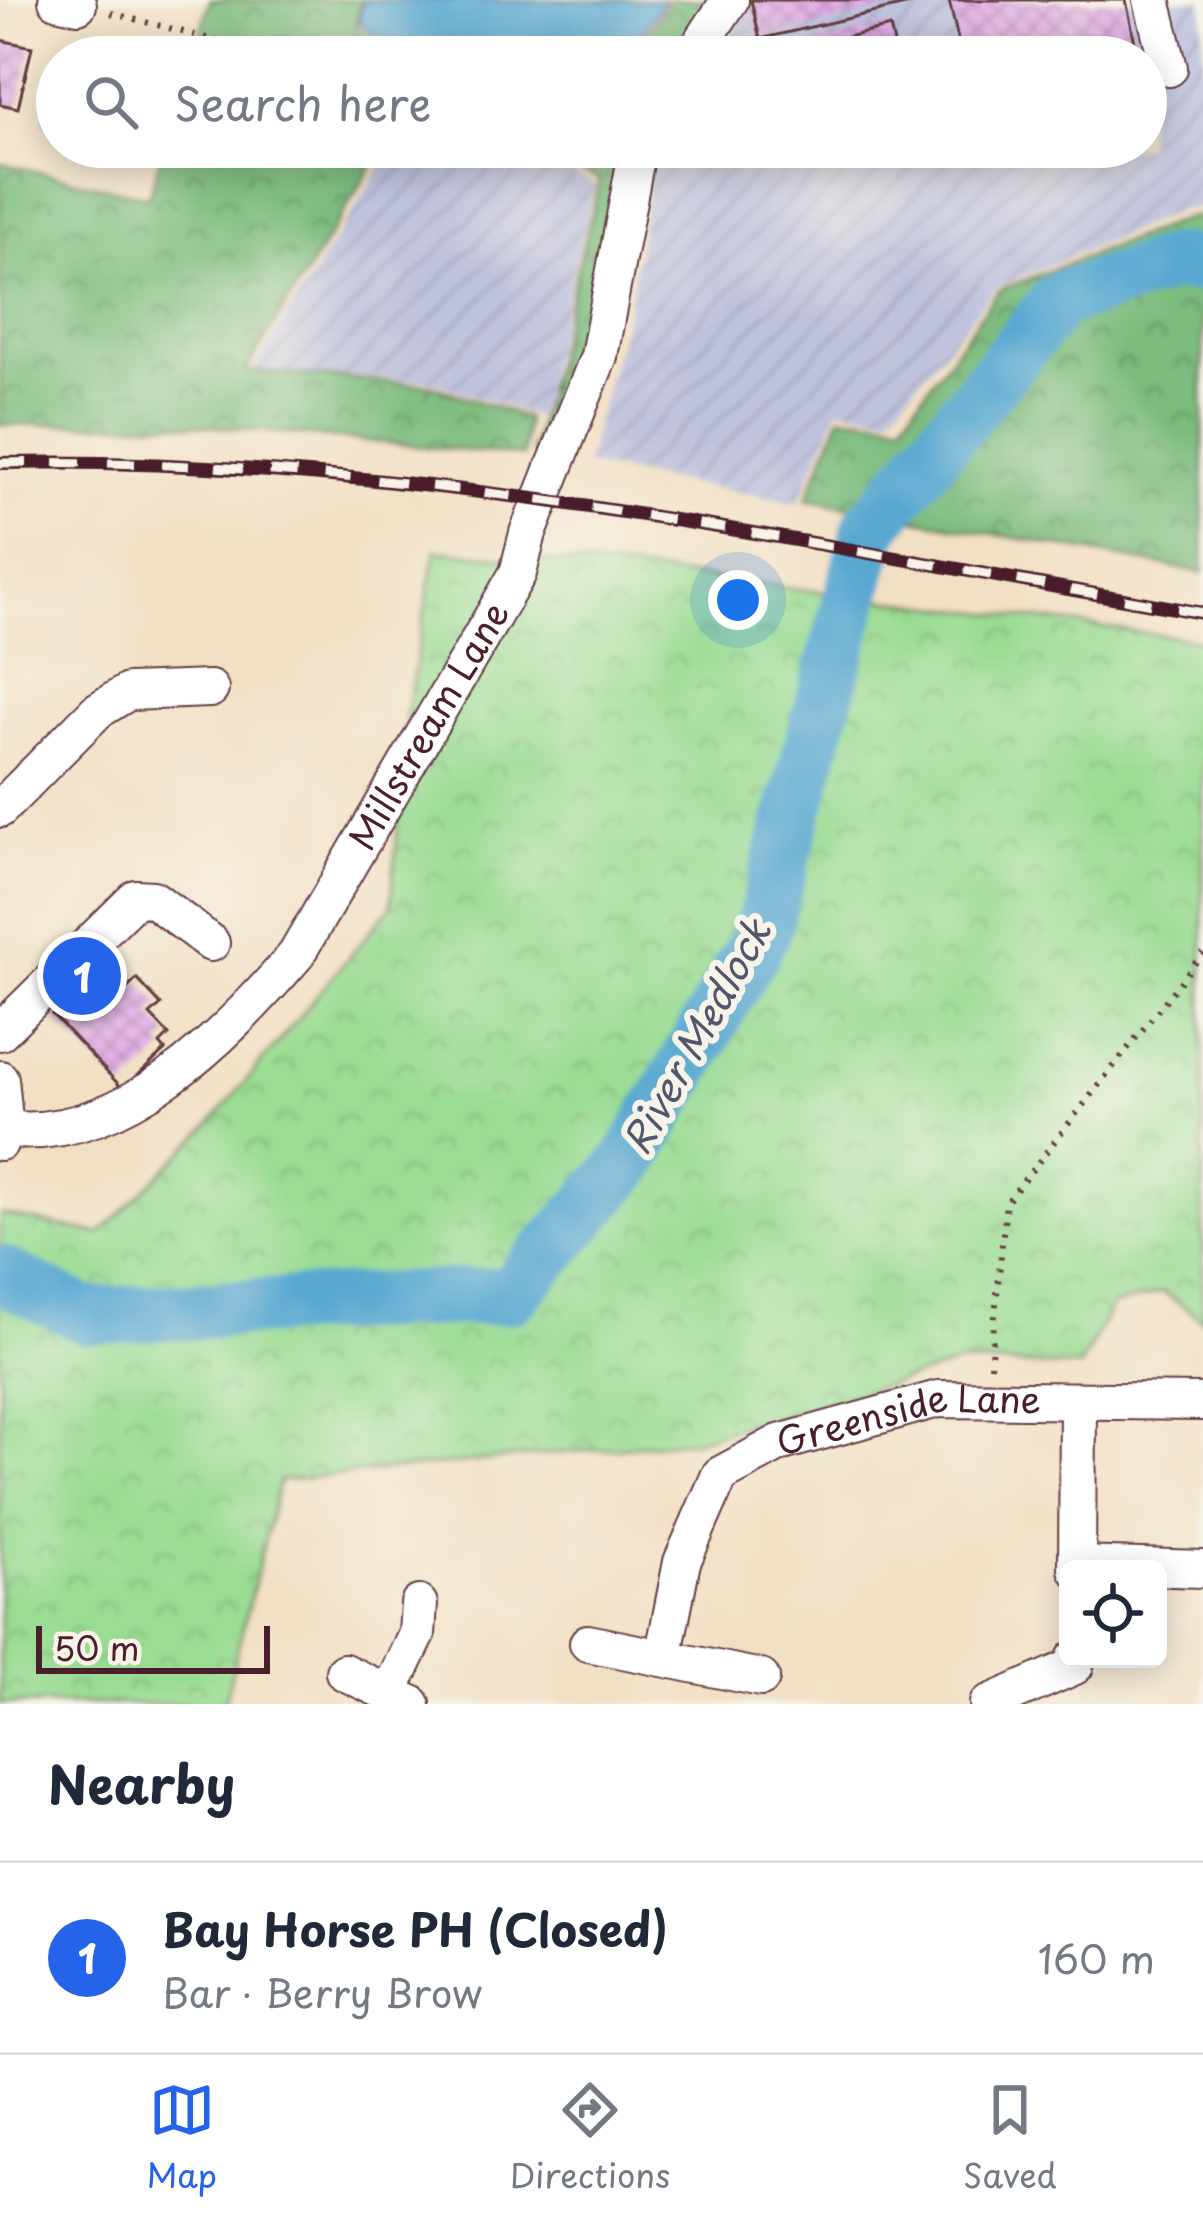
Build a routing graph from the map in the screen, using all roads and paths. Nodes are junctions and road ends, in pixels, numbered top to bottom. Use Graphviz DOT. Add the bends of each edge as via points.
graph roads {
  1 [pos="730,0"];
  2 [pos="1152,0"];
  3 [pos="68,2"];
  4 [pos="198,36"];
  5 [pos="706,36"];
  6 [pos="1161,36"];
  7 [pos="1167,60"];
  8 [pos="1169,68"];
  9 [pos="634,168"];
  10 [pos="210,689"];
  11 [pos="0,809"];
  12 [pos="212,943"];
  13 [pos="1203,953"];
  14 [pos="0,1032"];
  15 [pos="0,1079"];
  16 [pos="2,1136"];
  17 [pos="988,1399"];
  18 [pos="1078,1401"];
  19 [pos="1203,1402"];
  20 [pos="1077,1560"];
  21 [pos="1167,1568"];
  22 [pos="1203,1569"];
  23 [pos="419,1604"];
  24 [pos="588,1643"];
  25 [pos="663,1658"];
  26 [pos="1070,1668"];
  27 [pos="344,1672"];
  28 [pos="761,1678"];
  29 [pos="400,1699"];
  30 [pos="988,1704"];
  1 -- 5 [label="street"];
  2 -- 6 [label="street"];
  3 -- 4 [label="path"];
  7 -- 8 [label="street"];
  9 -- 16 [label="street, Millstream Lane" via="599,356 518,573 296,955 255,1002 151,1091 56,1130"];
  10 -- 11 [label="street" via="128,692 97,711"];
  12 -- 14 [label="street" via="152,899 136,898"];
  13 -- 17 [label="path" via="1006,1203"];
  15 -- 16 [label="street"];
  17 -- 18 [label="street, Greenside Lane"];
  17 -- 25 [label="street, Greenside Lane" via="938,1399 778,1443 720,1475 682,1562"];
  18 -- 19 [label="street, Greenside Lane"];
  18 -- 20 [label="street"];
  21 -- 22 [label="street"];
  23 -- 29 [label="street"];
  24 -- 25 [label="street"];
  25 -- 28 [label="street"];
  26 -- 30 [label="street"];
  27 -- 29 [label="street"];
}
